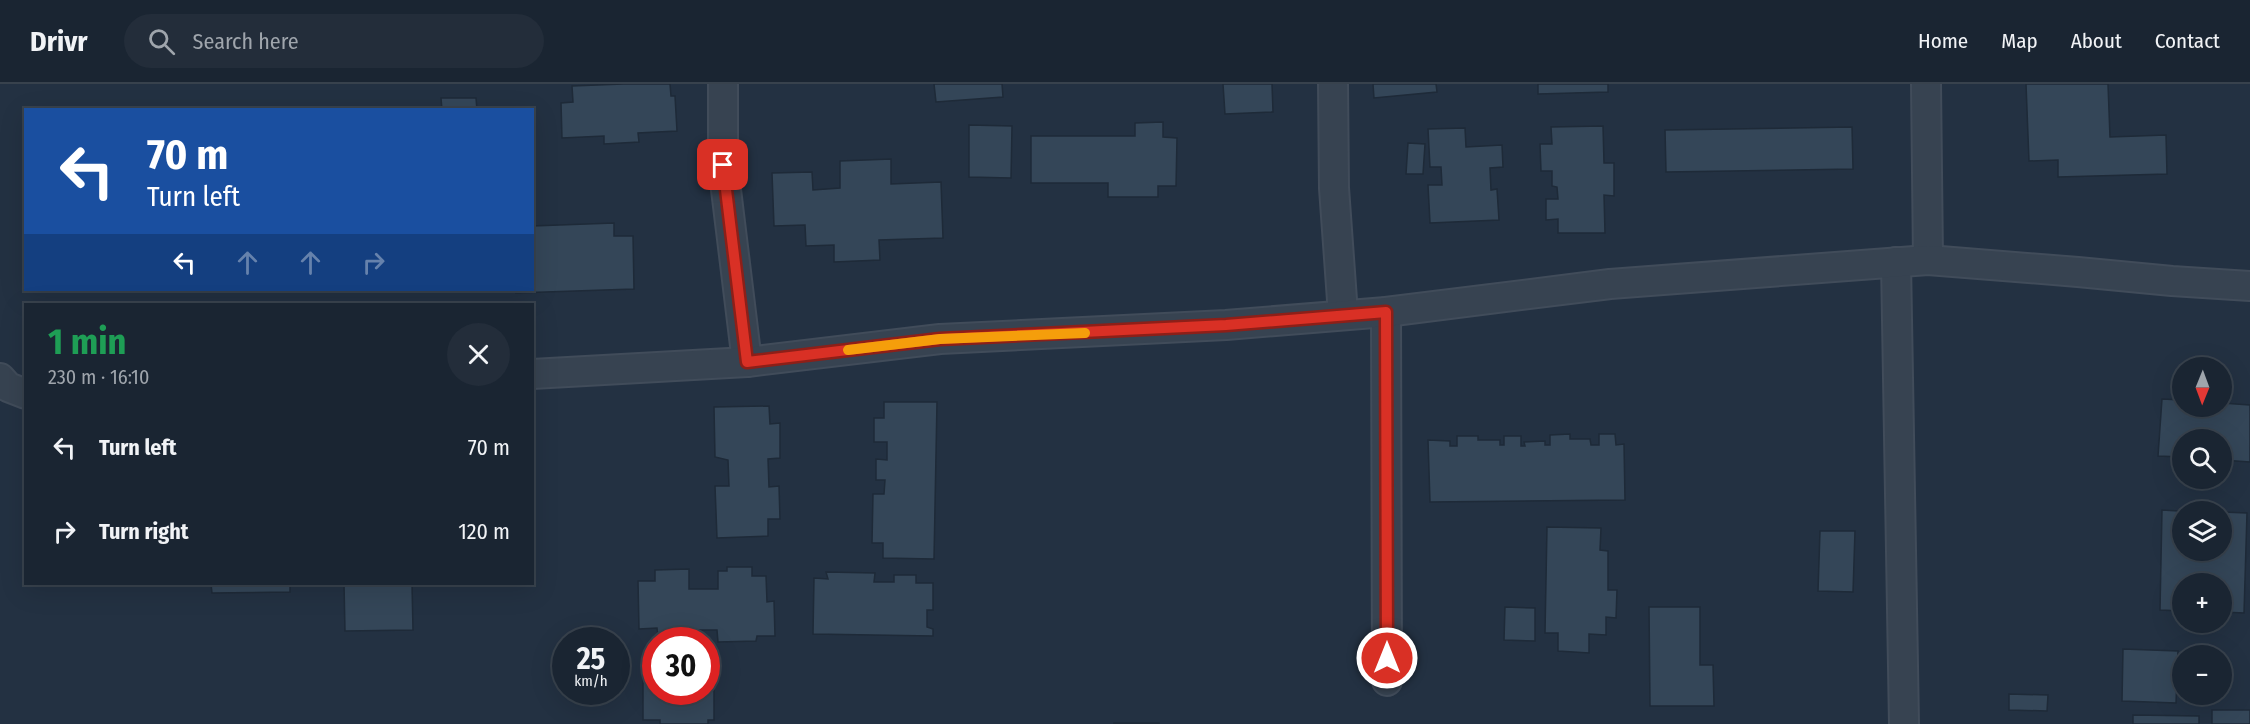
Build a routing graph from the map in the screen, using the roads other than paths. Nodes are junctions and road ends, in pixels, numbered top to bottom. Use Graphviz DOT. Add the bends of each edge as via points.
graph roads {
  1 [pos="723,84"];
  2 [pos="1334,84"];
  3 [pos="1926,84"];
  4 [pos="1928,261"];
  5 [pos="1896,262"];
  6 [pos="2250,286"];
  7 [pos="1386,312"];
  8 [pos="1343,314"];
  9 [pos="747,362"];
  10 [pos="534,374"];
  11 [pos="0,378"];
  12 [pos="24,393"];
  13 [pos="1387,681"];
  14 [pos="1904,724"];
  1 -- 9 [label="street" via="723,165"];
  2 -- 8 [label="street" via="1334,188"];
  3 -- 4 [label="street"];
  4 -- 5 [label="street"];
  4 -- 6 [label="street"];
  5 -- 7 [label="street" via="1610,284"];
  5 -- 14 [label="street"];
  7 -- 8 [label="street"];
  7 -- 13 [label="street"];
  8 -- 9 [label="street" via="1226,325 940,339"];
  9 -- 10 [label="street"];
  11 -- 12 [label="street" via="8,387"];
}
